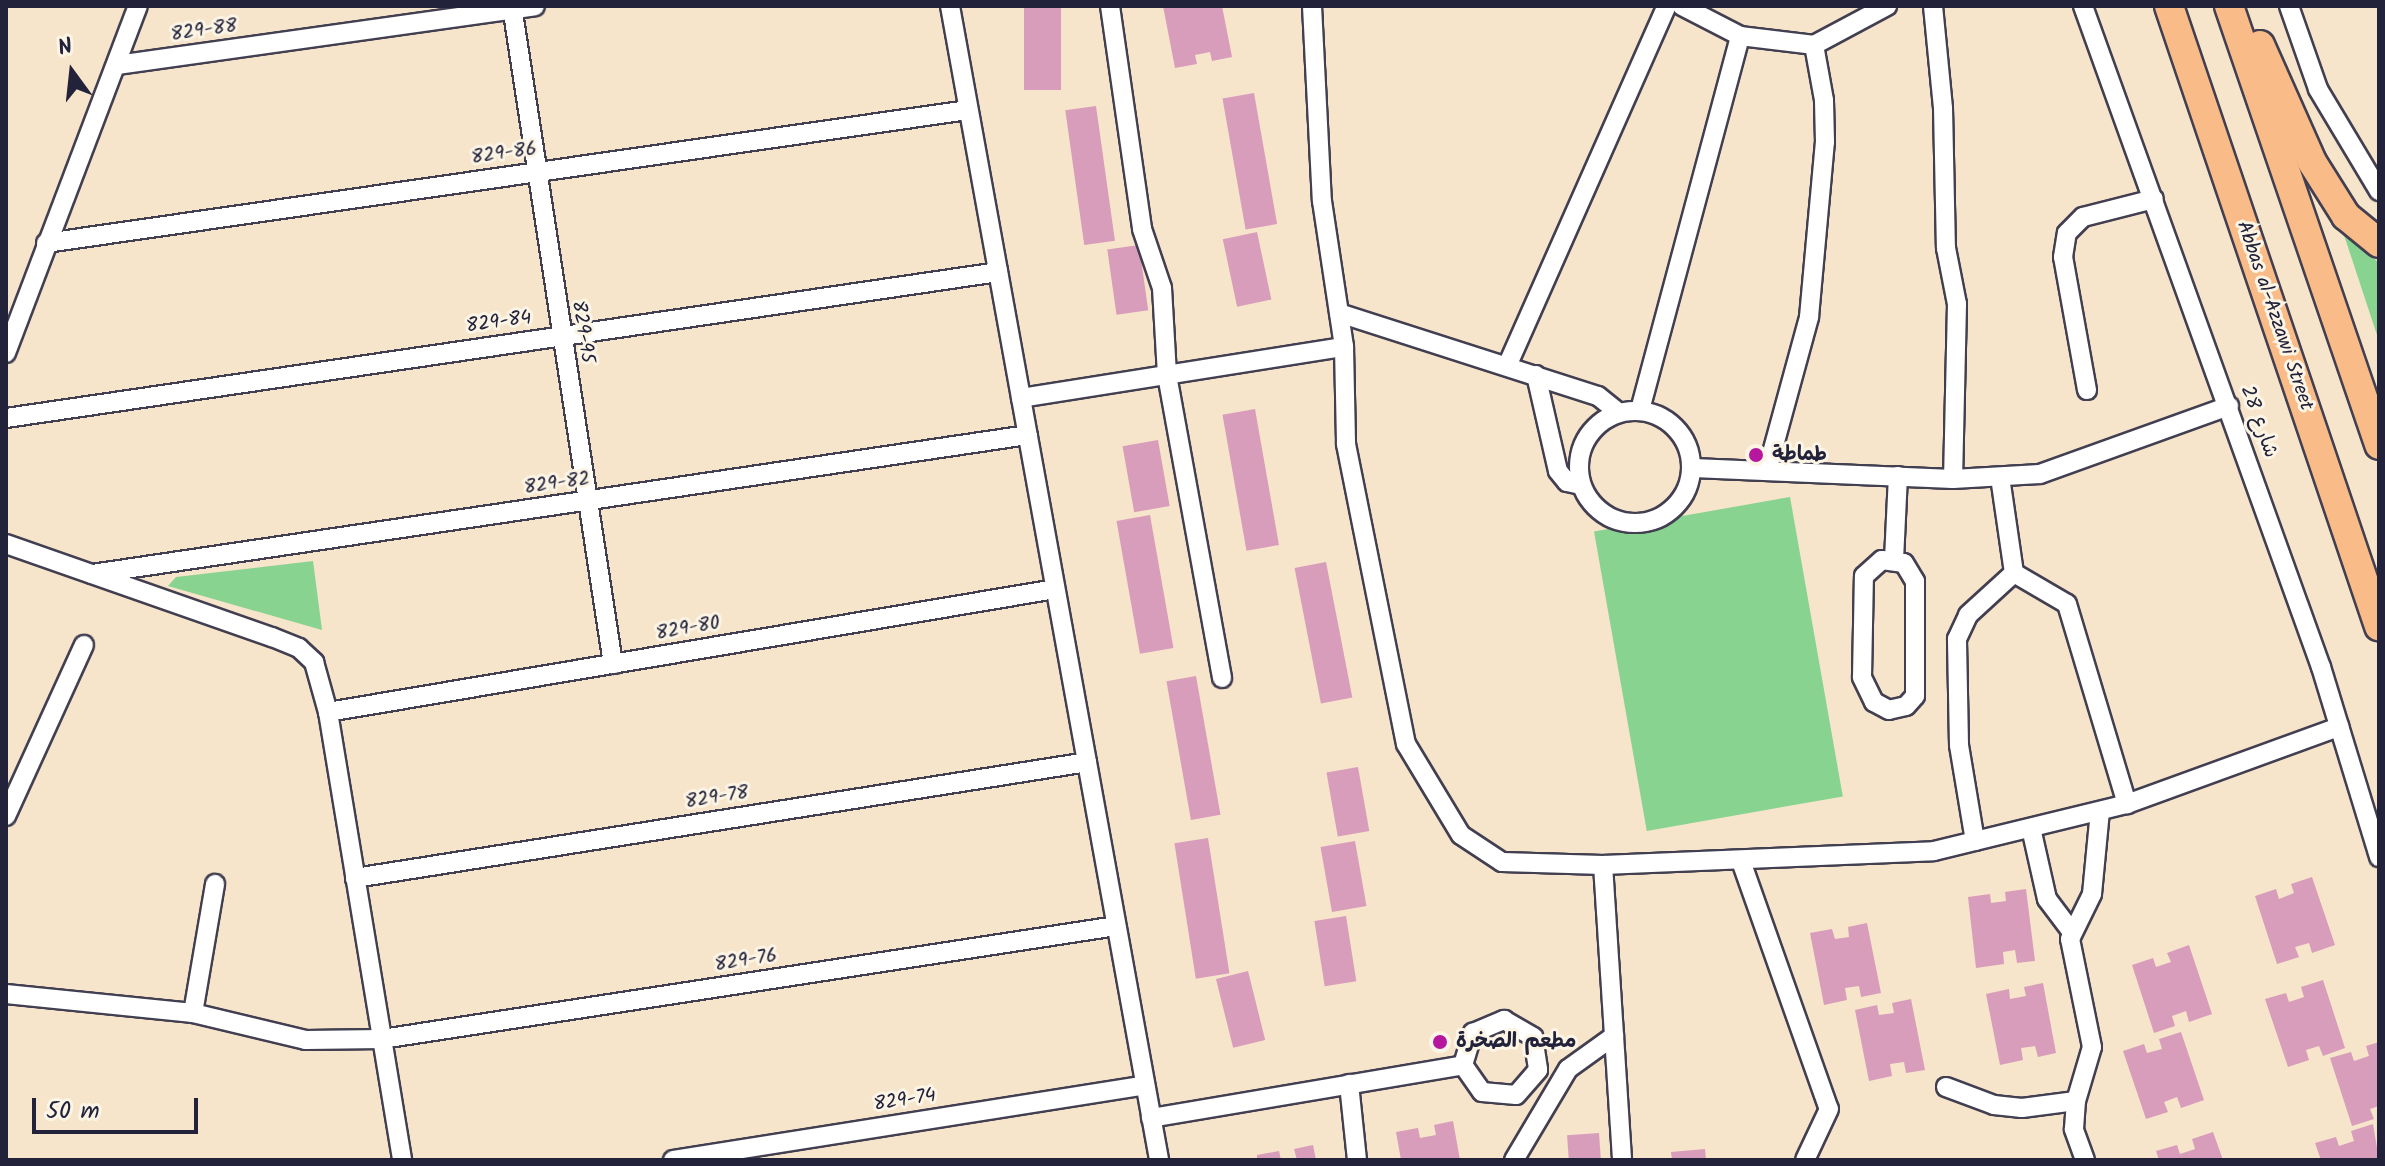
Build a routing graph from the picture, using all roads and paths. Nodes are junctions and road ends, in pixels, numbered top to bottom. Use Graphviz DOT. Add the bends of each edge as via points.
graph roads {
  1 [pos="138,6"];
  2 [pos="535,6"];
  3 [pos="950,6"];
  4 [pos="1110,6"];
  5 [pos="1312,6"];
  6 [pos="1667,6"];
  7 [pos="1682,6"];
  8 [pos="1887,6"];
  9 [pos="1933,6"];
  10 [pos="2083,6"];
  11 [pos="2169,6"];
  12 [pos="2229,6"];
  13 [pos="2242,6"];
  14 [pos="2289,6"];
  15 [pos="512,8"];
  16 [pos="1740,36"];
  17 [pos="1814,45"];
  18 [pos="117,65"];
  19 [pos="968,110"];
  20 [pos="534,172"];
  21 [pos="2379,191"];
  22 [pos="2154,199"];
  23 [pos="46,243"];
  24 [pos="2379,243"];
  25 [pos="998,272"];
  26 [pos="1339,313"];
  27 [pos="560,337"];
  28 [pos="1344,347"];
  29 [pos="6,353"];
  30 [pos="1508,364"];
  31 [pos="1167,375"];
  32 [pos="1536,375"];
  33 [pos="2087,390"];
  34 [pos="1021,398"];
  35 [pos="2229,406"];
  36 [pos="1640,410"];
  37 [pos="1618,412"];
  38 [pos="6,418"];
  39 [pos="1028,435"];
  40 [pos="2379,445"];
  41 [pos="1693,468"];
  42 [pos="1767,471"];
  43 [pos="1898,476"];
  44 [pos="2000,477"];
  45 [pos="1953,479"];
  46 [pos="1581,485"];
  47 [pos="587,501"];
  48 [pos="6,544"];
  49 [pos="1894,560"];
  50 [pos="2014,573"];
  51 [pos="92,574"];
  52 [pos="1055,589"];
  53 [pos="2379,626"];
  54 [pos="84,645"];
  55 [pos="613,664"];
  56 [pos="1222,678"];
  57 [pos="328,712"];
  58 [pos="2339,727"];
  59 [pos="1087,762"];
  60 [pos="2127,804"];
  61 [pos="2100,811"];
  62 [pos="6,816"];
  63 [pos="2031,828"];
  64 [pos="1975,841"];
  65 [pos="2379,857"];
  66 [pos="1741,861"];
  67 [pos="1603,865"];
  68 [pos="355,878"];
  69 [pos="215,884"];
  70 [pos="1116,926"];
  71 [pos="2072,932"];
  72 [pos="6,994"];
  73 [pos="193,1013"];
  74 [pos="1614,1036"];
  75 [pos="382,1039"];
  76 [pos="1463,1065"];
  77 [pos="1349,1084"];
  78 [pos="1145,1085"];
  79 [pos="1946,1087"];
  80 [pos="2076,1101"];
  81 [pos="1151,1118"];
  82 [pos="402,1160"];
  83 [pos="673,1160"];
  84 [pos="1159,1160"];
  85 [pos="1357,1160"];
  86 [pos="1514,1160"];
  87 [pos="1622,1160"];
  88 [pos="1805,1160"];
  89 [pos="2085,1160"];
  1 -- 18 [label="street"];
  2 -- 15 [label="street, 829-88"];
  3 -- 19 [label="street"];
  4 -- 31 [label="street" via="1142,229 1162,288"];
  5 -- 26 [label="street" via="1322,201"];
  6 -- 30 [label="street"];
  7 -- 16 [label="street"];
  8 -- 17 [label="street"];
  9 -- 45 [label="street" via="1943,108 1946,248 1957,304"];
  10 -- 22 [label="street, شارع 28"];
  11 -- 53 [label="main road, Abbas al-Azzawi Street"];
  12 -- 40 [label="main road"];
  13 -- 24 [label="main road" via="2312,162 2346,216"];
  14 -- 21 [label="street" via="2318,89"];
  15 -- 18 [label="street, 829-88"];
  15 -- 20 [label="street, 829-95"];
  16 -- 17 [label="street"];
  16 -- 36 [label="street"];
  17 -- 42 [label="street" via="1825,142 1809,317"];
  18 -- 23 [label="street"];
  19 -- 20 [label="street, 829-86"];
  19 -- 25 [label="street"];
  20 -- 23 [label="street, 829-86"];
  20 -- 27 [label="street, 829-95"];
  22 -- 33 [label="street" via="2083,217 2067,233 2063,257"];
  22 -- 35 [label="street, شارع 28"];
  23 -- 29 [label="street"];
  25 -- 27 [label="street, 829-84"];
  25 -- 34 [label="street"];
  26 -- 28 [label="street"];
  26 -- 30 [label="street"];
  27 -- 38 [label="street, 829-84"];
  27 -- 47 [label="street, 829-95"];
  28 -- 31 [label="street"];
  28 -- 67 [label="street" via="1346,444 1406,744 1461,835 1502,862"];
  30 -- 32 [label="street"];
  31 -- 34 [label="street"];
  31 -- 56 [label="street"];
  32 -- 37 [label="street" via="1598,396"];
  32 -- 46 [label="street" via="1558,471 1567,482"];
  34 -- 39 [label="street"];
  35 -- 44 [label="street" via="2040,474"];
  35 -- 58 [label="street, شارع 28"];
  36 -- 37 [label="street"];
  36 -- 41 [label="street" via="1678,428"];
  37 -- 46 [label="street" via="1584,441 1578,462"];
  39 -- 47 [label="street, 829-82"];
  39 -- 52 [label="street"];
  41 -- 42 [label="street"];
  41 -- 46 [label="street" via="1681,499 1655,520 1632,523 1611,518 1592,504"];
  42 -- 43 [label="street"];
  43 -- 45 [label="street"];
  43 -- 49 [label="street"];
  44 -- 45 [label="street"];
  44 -- 50 [label="street"];
  47 -- 51 [label="street, 829-82"];
  47 -- 55 [label="street, 829-95"];
  48 -- 51 [label="street"];
  49 -- 49 [label="street" via="1872,565 1862,591 1862,677 1874,702 1889,710 1906,706 1915,696 1918,679 1915,581 1911,570"];
  50 -- 60 [label="street" via="2067,604"];
  50 -- 64 [label="street" via="1968,615 1957,639 1959,745"];
  51 -- 57 [label="street" via="299,648 314,662"];
  52 -- 55 [label="street, 829-80"];
  52 -- 59 [label="street"];
  54 -- 62 [label="street"];
  55 -- 57 [label="street, 829-80"];
  57 -- 68 [label="street"];
  58 -- 60 [label="street"];
  58 -- 65 [label="street, شارع 28"];
  59 -- 68 [label="street, 829-78"];
  59 -- 70 [label="street"];
  60 -- 61 [label="street"];
  61 -- 63 [label="street"];
  61 -- 71 [label="street" via="2092,894"];
  63 -- 64 [label="street"];
  63 -- 71 [label="street" via="2047,899"];
  64 -- 66 [label="street" via="1934,851"];
  66 -- 67 [label="street"];
  66 -- 88 [label="street" via="1829,1109"];
  67 -- 74 [label="street"];
  68 -- 75 [label="street"];
  69 -- 73 [label="street"];
  70 -- 75 [label="street, 829-76"];
  70 -- 78 [label="street"];
  71 -- 80 [label="street" via="2092,1047"];
  72 -- 73 [label="street, 829-76"];
  73 -- 75 [label="street, 829-76" via="306,1040"];
  74 -- 86 [label="street" via="1568,1069"];
  74 -- 87 [label="street"];
  75 -- 82 [label="street"];
  76 -- 76 [label="street" via="1482,1092 1516,1095 1538,1070 1533,1037 1504,1020 1473,1033"];
  76 -- 77 [label="street"];
  77 -- 81 [label="street"];
  77 -- 85 [label="street"];
  78 -- 81 [label="street"];
  78 -- 83 [label="street, 829-74"];
  79 -- 80 [label="street" via="1994,1105 2022,1108"];
  80 -- 89 [label="street" via="2074,1129"];
  81 -- 84 [label="street"];
}
